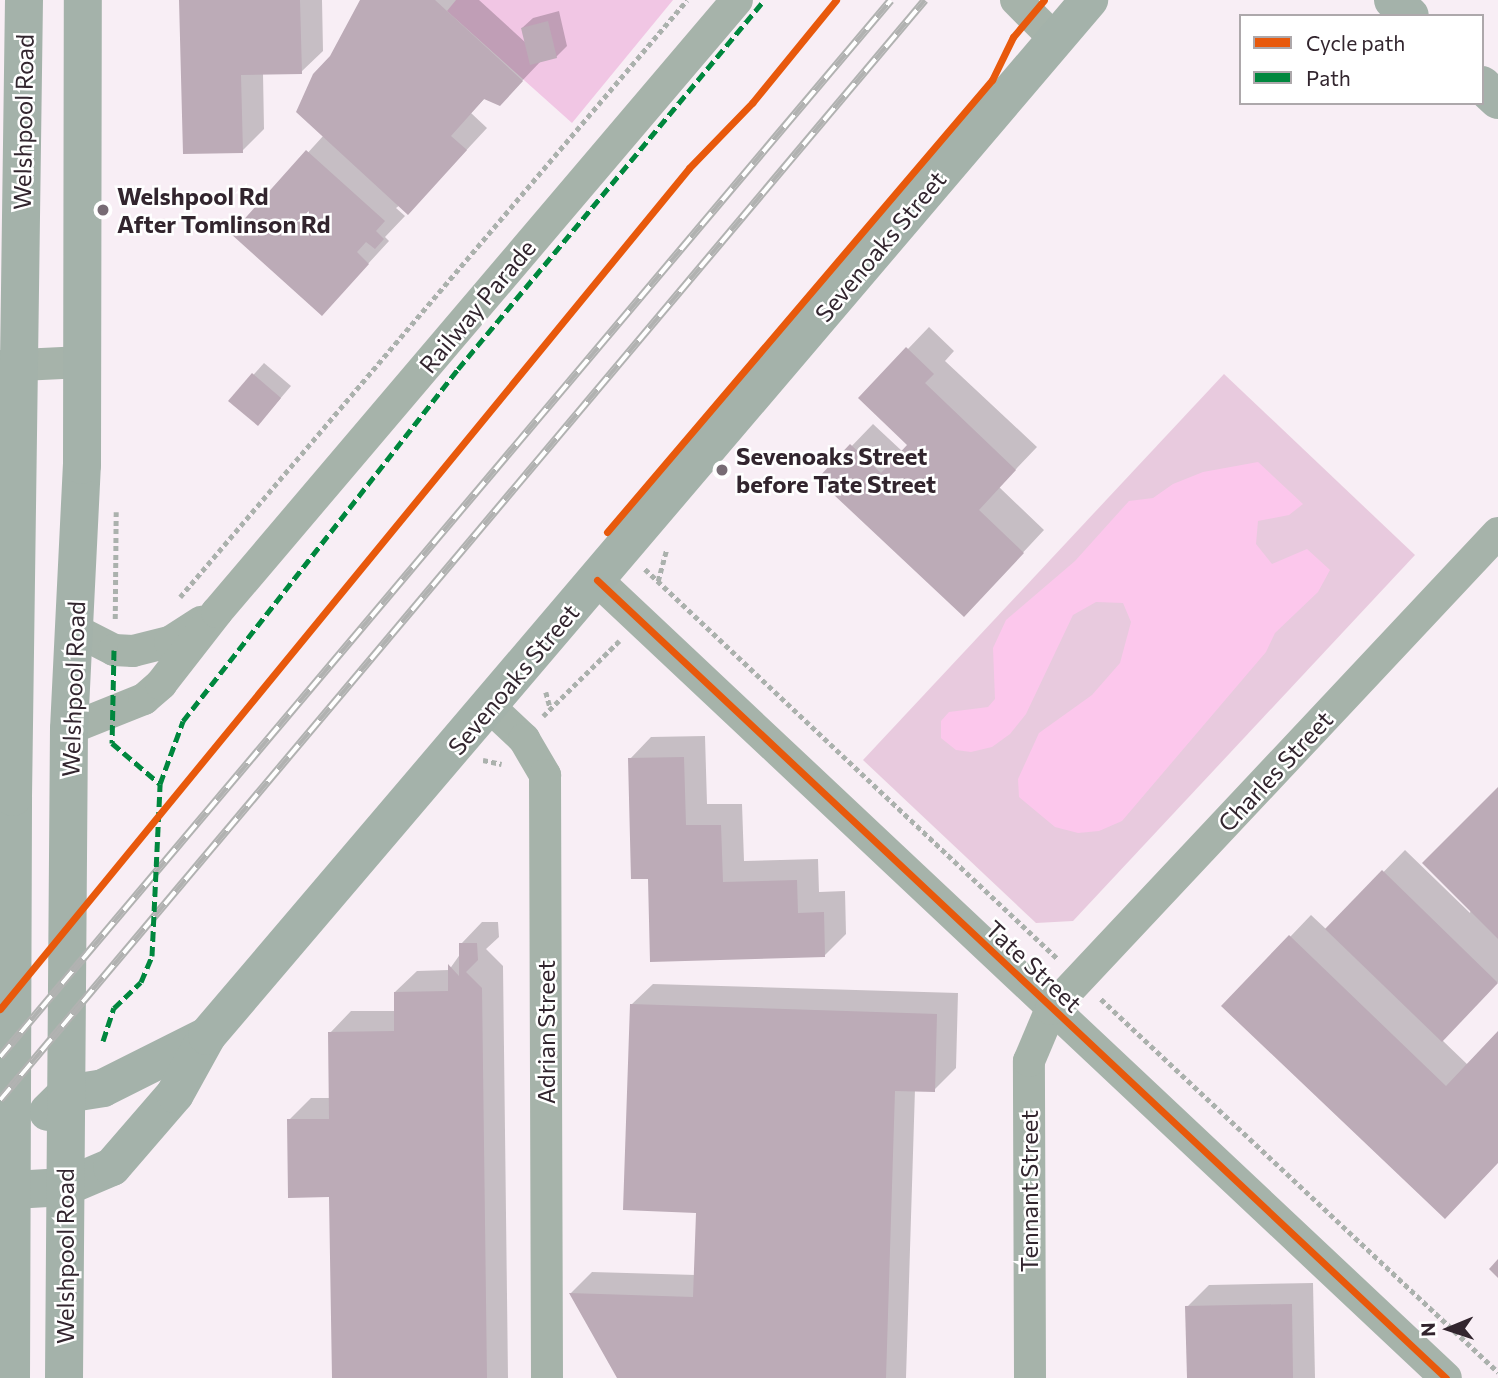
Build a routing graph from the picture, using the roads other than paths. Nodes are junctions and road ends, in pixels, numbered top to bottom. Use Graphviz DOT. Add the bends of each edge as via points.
graph roads {
  1 [pos="24,0"];
  2 [pos="83,0"];
  3 [pos="737,0"];
  4 [pos="1016,0"];
  5 [pos="1090,0"];
  6 [pos="1393,0"];
  7 [pos="1408,14"];
  8 [pos="1056,40"];
  9 [pos="1484,87"];
  10 [pos="1498,100"];
  11 [pos="83,362"];
  12 [pos="10,366"];
  13 [pos="1498,533"];
  14 [pos="597,580"];
  15 [pos="217,612"];
  16 [pos="75,630"];
  17 [pos="490,706"];
  18 [pos="69,729"];
  19 [pos="6,807"];
  20 [pos="6,946"];
  21 [pos="1051,1009"];
  22 [pos="207,1036"];
  23 [pos="66,1094"];
  24 [pos="13,1146"];
  25 [pos="65,1187"];
  26 [pos="6,1203"];
  27 [pos="11,1378"];
  28 [pos="64,1378"];
  29 [pos="547,1378"];
  30 [pos="1030,1378"];
  31 [pos="1446,1378"];
  1 -- 12 [label="main road, Welshpool Road"];
  2 -- 11 [label="main road, Welshpool Road"];
  3 -- 15 [label="street, Railway Parade"];
  4 -- 8 [label="street"];
  5 -- 8 [label="main road, Sevenoaks Street"];
  6 -- 7 [label="main road"];
  8 -- 14 [label="main road, Sevenoaks Street"];
  9 -- 10 [label="main road"];
  11 -- 12 [label="street"];
  11 -- 16 [label="main road, Welshpool Road"];
  12 -- 19 [label="main road, Welshpool Road"];
  13 -- 21 [label="street, Charles Street"];
  14 -- 17 [label="main road, Sevenoaks Street"];
  14 -- 21 [label="street, Tate Street"];
  15 -- 16 [label="street, Railway Parade" via="153,649 114,650"];
  15 -- 18 [label="street, Railway Parade" via="144,699"];
  16 -- 18 [label="main road, Welshpool Road"];
  17 -- 22 [label="main road, Sevenoaks Street"];
  17 -- 29 [label="street, Adrian Street" via="524,738 545,775"];
  18 -- 23 [label="main road, Welshpool Road"];
  19 -- 20 [label="main road, Welshpool Road"];
  20 -- 24 [label="main road, Welshpool Road"];
  21 -- 30 [label="street, Tennant Street" via="1029,1060"];
  21 -- 31 [label="street, Tate Street"];
  22 -- 23 [label="main road, Sevenoaks Street" via="103,1088"];
  22 -- 25 [label="main road, Sevenoaks Street" via="175,1094 112,1167"];
  23 -- 24 [label="main road"];
  23 -- 25 [label="main road, Welshpool Road"];
  24 -- 26 [label="main road, Welshpool Road"];
  25 -- 26 [label="main road, Sevenoaks Street"];
  25 -- 28 [label="main road, Welshpool Road"];
  26 -- 27 [label="main road, Welshpool Road"];
}
